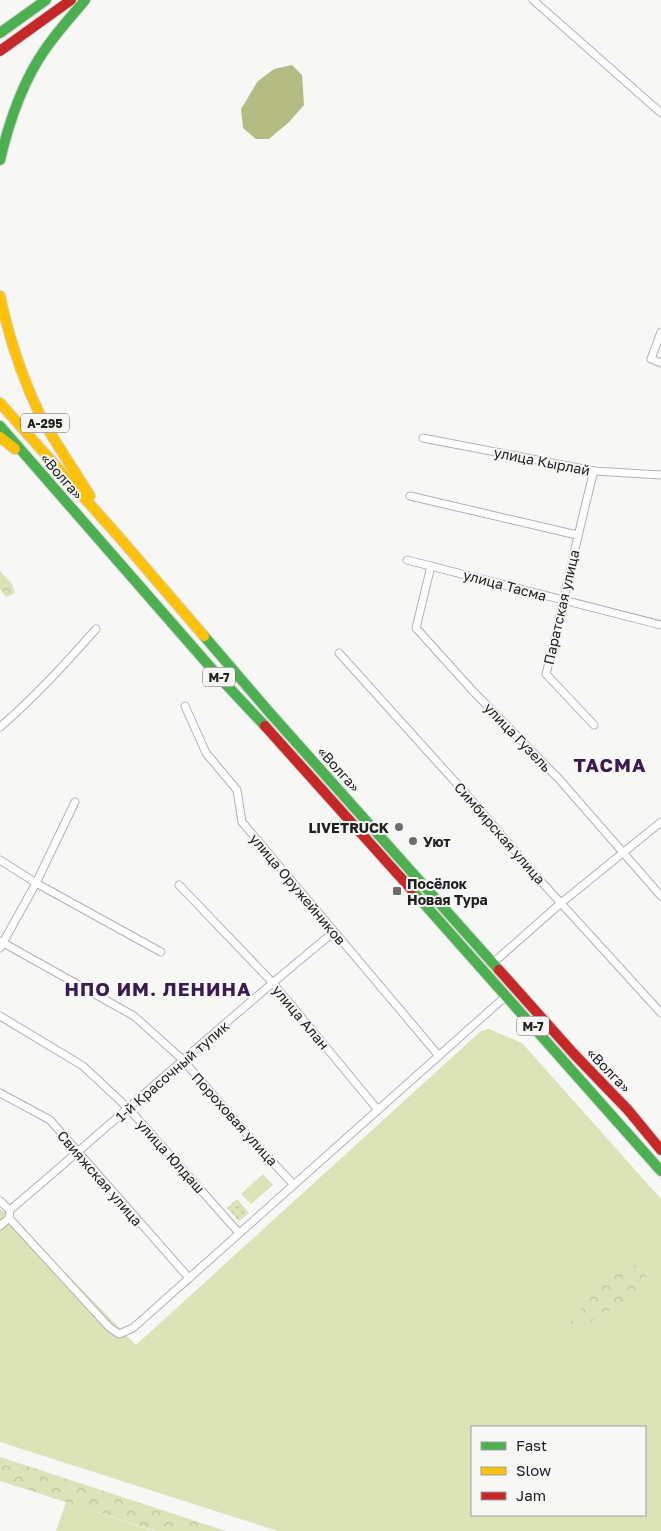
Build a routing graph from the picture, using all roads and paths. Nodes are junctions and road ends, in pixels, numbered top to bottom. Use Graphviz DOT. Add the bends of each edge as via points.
graph roads {
  1 [pos="46,0"];
  2 [pos="71,0"];
  3 [pos="85,0"];
  4 [pos="533,0"];
  5 [pos="0,33"];
  6 [pos="0,51"];
  7 [pos="661,113"];
  8 [pos="0,160"];
  9 [pos="0,296"];
  10 [pos="661,332"];
  11 [pos="661,363"];
  12 [pos="0,403"];
  13 [pos="0,426"];
  14 [pos="0,437"];
  15 [pos="423,438"];
  16 [pos="36,467"];
  17 [pos="594,471"];
  18 [pos="661,475"];
  19 [pos="410,496"];
  20 [pos="577,534"];
  21 [pos="119,537"];
  22 [pos="407,560"];
  23 [pos="431,566"];
  24 [pos="564,601"];
  25 [pos="661,625"];
  26 [pos="96,629"];
  27 [pos="339,653"];
  28 [pos="185,706"];
  29 [pos="594,725"];
  30 [pos="0,727"];
  31 [pos="76,802"];
  32 [pos="661,822"];
  33 [pos="624,852"];
  34 [pos="0,860"];
  35 [pos="36,883"];
  36 [pos="179,885"];
  37 [pos="661,896"];
  38 [pos="561,902"];
  39 [pos="334,932"];
  40 [pos="1,944"];
  41 [pos="161,952"];
  42 [pos="494,962"];
  43 [pos="272,982"];
  44 [pos="506,996"];
  45 [pos="661,1013"];
  46 [pos="0,1016"];
  47 [pos="438,1056"];
  48 [pos="183,1060"];
  49 [pos="0,1093"];
  50 [pos="129,1108"];
  51 [pos="378,1110"];
  52 [pos="661,1150"];
  53 [pos="78,1153"];
  54 [pos="660,1170"];
  55 [pos="294,1185"];
  56 [pos="0,1201"];
  57 [pos="10,1214"];
  58 [pos="0,1226"];
  59 [pos="239,1233"];
  60 [pos="188,1278"];
  1 -- 5 [label="main road"];
  2 -- 6 [label="main road"];
  3 -- 8 [label="main road" via="34,68 21,93"];
  4 -- 7 [label="street"];
  9 -- 21 [label="main road, А-295" via="7,329 35,405 54,440"];
  10 -- 11 [label="street" via="651,359"];
  12 -- 21 [label="main road, «Волга» / М-7"];
  13 -- 16 [label="main road, «Волга» / М-7"];
  14 -- 16 [label="main road"];
  15 -- 17 [label="street, улица Кырлай"];
  16 -- 44 [label="main road, «Волга» / М-7" via="219,677"];
  17 -- 18 [label="street, улица Кырлай"];
  17 -- 20 [label="street, Паратская улица"];
  19 -- 20 [label="street"];
  20 -- 24 [label="street, Паратская улица"];
  21 -- 42 [label="main road, «Волга» / М-7" via="270,713"];
  22 -- 23 [label="street, улица Тасма"];
  23 -- 24 [label="street, улица Тасма"];
  23 -- 33 [label="street, улица Гузель" via="416,628"];
  24 -- 25 [label="street, улица Тасма"];
  24 -- 29 [label="street, Паратская улица" via="546,674"];
  26 -- 30 [label="street" via="61,669"];
  27 -- 38 [label="street, Симбирская улица"];
  28 -- 39 [label="street, улица Оружейников" via="206,753 237,790 242,822"];
  31 -- 35 [label="street"];
  32 -- 33 [label="street"];
  33 -- 37 [label="street, улица Гузель"];
  33 -- 38 [label="street"];
  34 -- 35 [label="street"];
  35 -- 40 [label="street"];
  35 -- 41 [label="street"];
  36 -- 43 [label="street, улица Алан"];
  38 -- 42 [label="street"];
  38 -- 45 [label="street, Симбирская улица"];
  39 -- 43 [label="street, 1-й Красочный тупик"];
  39 -- 47 [label="street, улица Оружейников"];
  40 -- 48 [label="street, Пороховая улица" via="134,1016"];
  42 -- 52 [label="main road, «Волга» / М-7"];
  43 -- 48 [label="street, 1-й Красочный тупик"];
  43 -- 51 [label="street, улица Алан"];
  44 -- 47 [label="street"];
  44 -- 54 [label="main road, «Волга» / М-7"];
  46 -- 50 [label="street, улица Юлдаш" via="83,1066"];
  47 -- 51 [label="street"];
  48 -- 50 [label="street, 1-й Красочный тупик"];
  48 -- 55 [label="street, Пороховая улица"];
  49 -- 53 [label="street, Свияжская улица" via="50,1120"];
  50 -- 53 [label="street, 1-й Красочный тупик"];
  50 -- 59 [label="street, улица Юлдаш"];
  51 -- 55 [label="street"];
  53 -- 57 [label="street, 1-й Красочный тупик"];
  53 -- 60 [label="street, Свияжская улица"];
  55 -- 59 [label="street"];
  56 -- 57 [label="street"];
  57 -- 58 [label="street, 1-й Красочный тупик"];
  57 -- 60 [label="street" via="109,1327 119,1334 133,1328"];
  59 -- 60 [label="street"];
}
